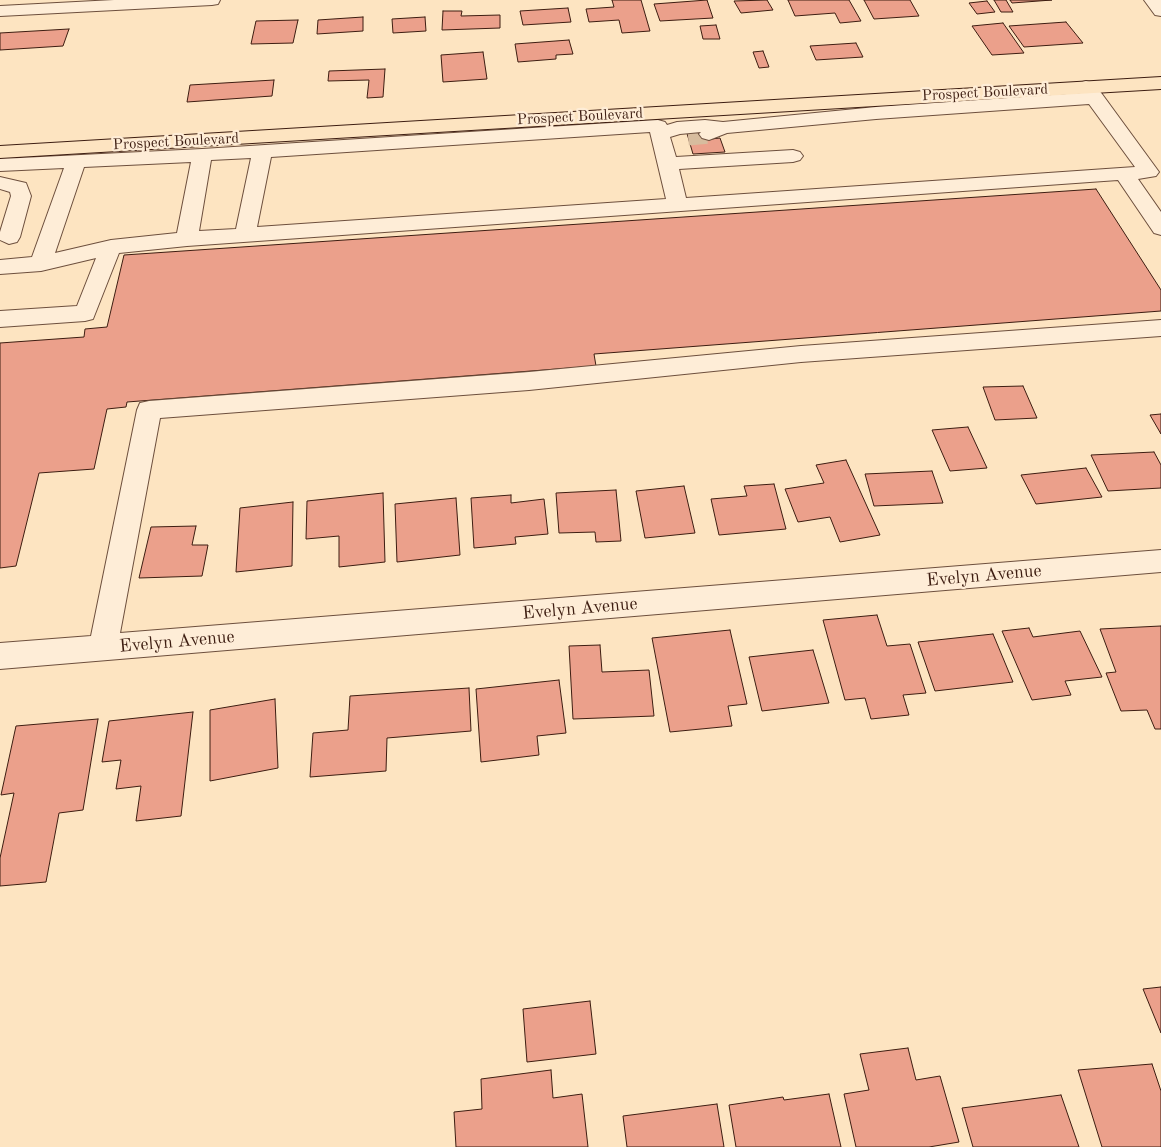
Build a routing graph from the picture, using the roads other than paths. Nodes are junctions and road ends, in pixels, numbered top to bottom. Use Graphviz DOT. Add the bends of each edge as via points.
graph roads {
  1 [pos="212,0"];
  2 [pos="1152,0"];
  3 [pos="0,11"];
  4 [pos="1161,11"];
  5 [pos="1161,69"];
  6 [pos="1161,83"];
  7 [pos="1090,93"];
  8 [pos="780,114"];
  9 [pos="659,126"];
  10 [pos="0,136"];
  11 [pos="377,136"];
  12 [pos="688,136"];
  13 [pos="262,151"];
  14 [pos="0,152"];
  15 [pos="132,152"];
  16 [pos="202,156"];
  17 [pos="76,161"];
  18 [pos="668,164"];
  19 [pos="0,165"];
  20 [pos="1155,172"];
  21 [pos="1124,174"];
  22 [pos="799,176"];
  23 [pos="0,183"];
  24 [pos="678,204"];
  25 [pos="1161,228"];
  26 [pos="52,235"];
  27 [pos="245,235"];
  28 [pos="5,238"];
  29 [pos="187,239"];
  30 [pos="111,247"];
  31 [pos="41,264"];
  32 [pos="0,266"];
  33 [pos="0,319"];
  34 [pos="1161,328"];
  35 [pos="1161,561"];
  36 [pos="103,648"];
  37 [pos="0,656"];
  1 -- 3 [label="street"];
  2 -- 4 [label="street"];
  5 -- 10 [label="main road, Prospect Boulevard"];
  6 -- 7 [label="main road, Prospect Boulevard"];
  7 -- 8 [label="main road, Prospect Boulevard"];
  7 -- 20 [label="street"];
  8 -- 9 [label="main road, Prospect Boulevard"];
  8 -- 9 [label="street" via="716,131 706,126"];
  8 -- 22 [label="street"];
  9 -- 11 [label="street" via="600,123"];
  9 -- 12 [label="street"];
  9 -- 18 [label="street"];
  11 -- 13 [label="street"];
  11 -- 15 [label="main road, Prospect Boulevard"];
  13 -- 16 [label="street"];
  13 -- 27 [label="street"];
  14 -- 15 [label="main road, Prospect Boulevard"];
  15 -- 16 [label="street"];
  15 -- 17 [label="street"];
  16 -- 29 [label="street"];
  17 -- 19 [label="street"];
  17 -- 26 [label="street"];
  18 -- 22 [label="street"];
  18 -- 24 [label="street"];
  20 -- 21 [label="street"];
  21 -- 22 [label="street"];
  21 -- 25 [label="street"];
  22 -- 24 [label="street"];
  23 -- 28 [label="street" via="19,188 20,196"];
  24 -- 27 [label="street"];
  26 -- 28 [label="street"];
  26 -- 31 [label="street"];
  27 -- 29 [label="street"];
  29 -- 30 [label="street"];
  30 -- 31 [label="street"];
  30 -- 33 [label="street" via="85,313"];
  31 -- 32 [label="street"];
  34 -- 36 [label="street" via="801,354 529,381 149,410"];
  35 -- 36 [label="street, Evelyn Avenue"];
  36 -- 37 [label="street, Evelyn Avenue"];
}
